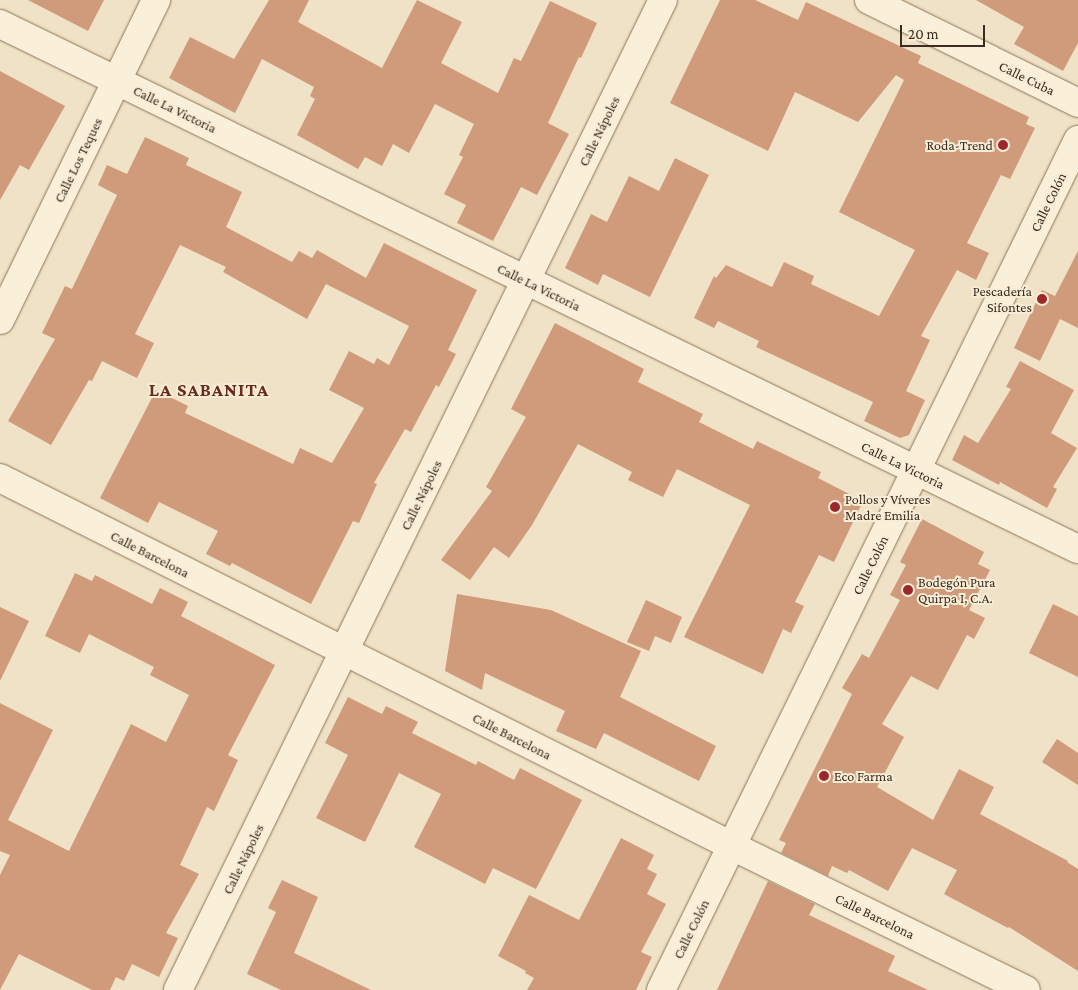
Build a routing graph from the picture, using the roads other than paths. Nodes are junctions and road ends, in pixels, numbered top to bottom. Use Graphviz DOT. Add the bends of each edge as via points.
graph roads {
  1 [pos="156,0"];
  2 [pos="662,0"];
  3 [pos="868,0"];
  4 [pos="0,24"];
  5 [pos="117,81"];
  6 [pos="1078,103"];
  7 [pos="1078,140"];
  8 [pos="526,280"];
  9 [pos="0,320"];
  10 [pos="916,471"];
  11 [pos="0,478"];
  12 [pos="1078,550"];
  13 [pos="344,652"];
  14 [pos="732,846"];
  15 [pos="178,990"];
  16 [pos="661,990"];
  17 [pos="1026,990"];
  1 -- 5 [label="street, Calle Los Teques"];
  2 -- 8 [label="street, Calle Nápoles"];
  3 -- 6 [label="street, Calle Cuba"];
  4 -- 5 [label="street, Calle La Victoria"];
  5 -- 8 [label="street, Calle La Victoria"];
  5 -- 9 [label="street, Calle Los Teques"];
  7 -- 10 [label="street, Calle Colón"];
  8 -- 10 [label="street, Calle La Victoria"];
  8 -- 13 [label="street, Calle Nápoles"];
  10 -- 12 [label="street, Calle La Victoria"];
  10 -- 14 [label="street, Calle Colón"];
  11 -- 13 [label="street, Calle Barcelona"];
  13 -- 14 [label="street, Calle Barcelona"];
  13 -- 15 [label="street, Calle Nápoles"];
  14 -- 16 [label="street, Calle Colón"];
  14 -- 17 [label="street, Calle Barcelona"];
}
